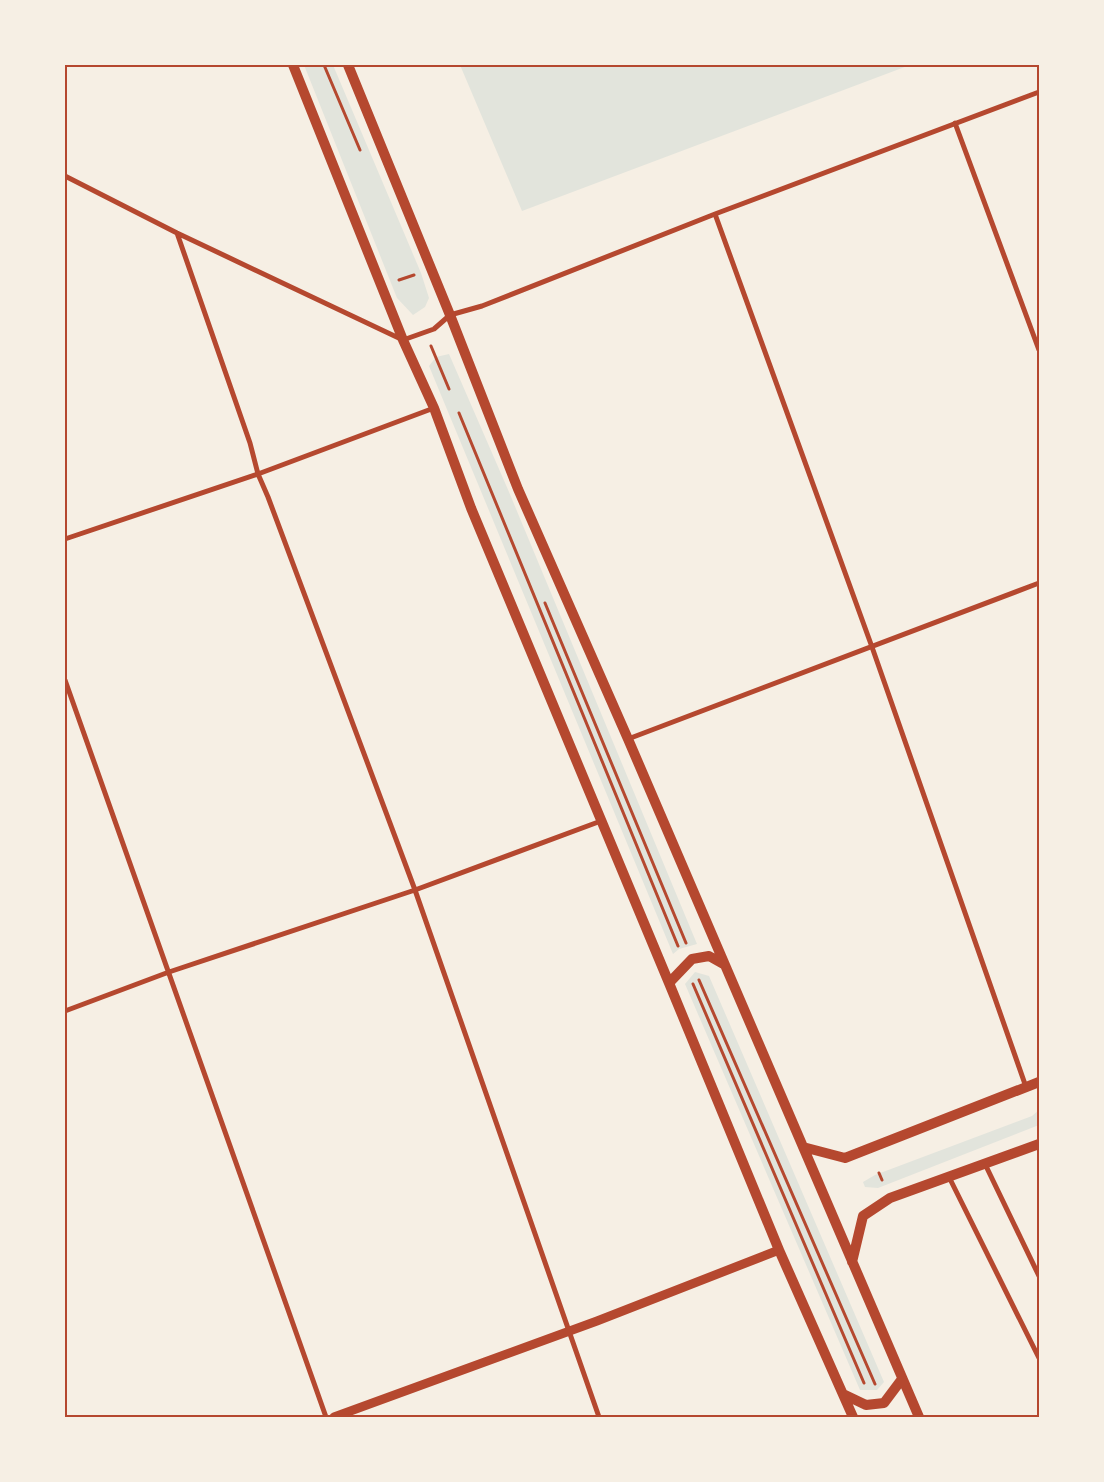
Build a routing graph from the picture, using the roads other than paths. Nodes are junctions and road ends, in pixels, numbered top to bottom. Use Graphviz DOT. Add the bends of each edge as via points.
graph roads {
  1 [pos="293,65"];
  2 [pos="348,65"];
  3 [pos="1039,92"];
  4 [pos="954,123"];
  5 [pos="65,176"];
  6 [pos="716,214"];
  7 [pos="178,234"];
  8 [pos="450,316"];
  9 [pos="403,340"];
  10 [pos="1039,350"];
  11 [pos="434,408"];
  12 [pos="258,474"];
  13 [pos="65,540"];
  14 [pos="1039,583"];
  15 [pos="872,647"];
  16 [pos="65,680"];
  17 [pos="628,739"];
  18 [pos="601,821"];
  19 [pos="415,890"];
  20 [pos="725,965"];
  21 [pos="169,972"];
  22 [pos="669,983"];
  23 [pos="65,1011"];
  24 [pos="1039,1082"];
  25 [pos="1026,1087"];
  26 [pos="1039,1144"];
  27 [pos="803,1146"];
  28 [pos="984,1164"];
  29 [pos="949,1177"];
  30 [pos="779,1250"];
  31 [pos="852,1262"];
  32 [pos="1039,1276"];
  33 [pos="569,1331"];
  34 [pos="1039,1358"];
  35 [pos="902,1380"];
  36 [pos="843,1394"];
  37 [pos="326,1417"];
  38 [pos="334,1417"];
  39 [pos="599,1417"];
  40 [pos="853,1417"];
  41 [pos="918,1417"];
  1 -- 9 [label="main road"];
  2 -- 8 [label="main road"];
  3 -- 4 [label="street"];
  4 -- 6 [label="street"];
  4 -- 10 [label="street"];
  5 -- 7 [label="street"];
  6 -- 8 [label="street"];
  6 -- 15 [label="street"];
  7 -- 9 [label="street"];
  7 -- 12 [label="street"];
  8 -- 9 [label="street" via="434,330"];
  8 -- 17 [label="main road" via="518,489"];
  9 -- 11 [label="main road"];
  11 -- 12 [label="street"];
  11 -- 18 [label="main road" via="471,508"];
  12 -- 13 [label="street"];
  12 -- 19 [label="street"];
  14 -- 15 [label="street"];
  15 -- 17 [label="street"];
  15 -- 25 [label="street"];
  16 -- 21 [label="street"];
  17 -- 20 [label="main road"];
  18 -- 19 [label="street"];
  18 -- 22 [label="main road"];
  19 -- 21 [label="street"];
  19 -- 33 [label="street"];
  20 -- 22 [label="main road" via="709,956 689,962"];
  20 -- 27 [label="main road"];
  21 -- 23 [label="street"];
  21 -- 37 [label="street"];
  22 -- 30 [label="main road"];
  24 -- 25 [label="main road"];
  25 -- 27 [label="main road" via="845,1158"];
  26 -- 28 [label="main road"];
  27 -- 31 [label="main road"];
  28 -- 29 [label="main road"];
  28 -- 32 [label="street"];
  29 -- 31 [label="main road" via="890,1198 863,1216"];
  29 -- 34 [label="street"];
  30 -- 33 [label="street"];
  30 -- 36 [label="main road"];
  31 -- 35 [label="main road"];
  33 -- 38 [label="street"];
  33 -- 39 [label="street"];
  35 -- 36 [label="main road" via="884,1403 866,1405"];
  35 -- 41 [label="main road"];
  36 -- 40 [label="main road"];
}
